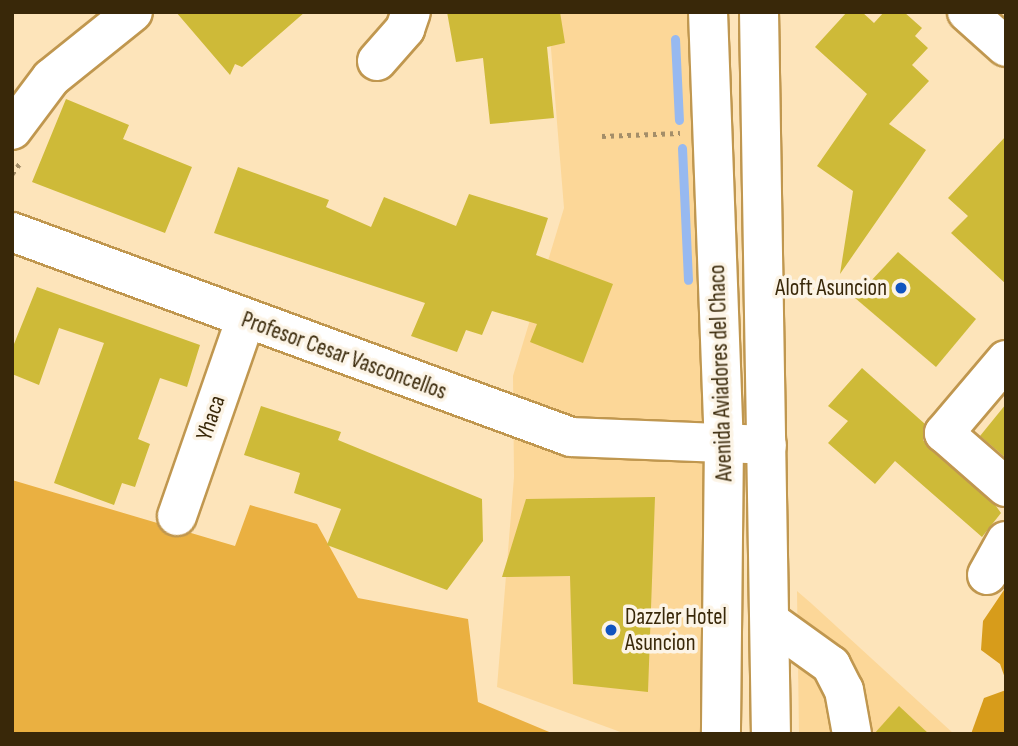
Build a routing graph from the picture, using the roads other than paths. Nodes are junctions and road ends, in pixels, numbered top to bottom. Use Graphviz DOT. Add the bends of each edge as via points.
graph roads {
  1 [pos="133,12"];
  2 [pos="411,12"];
  3 [pos="708,12"];
  4 [pos="760,12"];
  5 [pos="967,12"];
  6 [pos="1006,47"];
  7 [pos="377,61"];
  8 [pos="12,130"];
  9 [pos="12,232"];
  10 [pos="245,321"];
  11 [pos="1006,360"];
  12 [pos="724,441"];
  13 [pos="767,445"];
  14 [pos="1006,487"];
  15 [pos="177,516"];
  16 [pos="1006,541"];
  17 [pos="987,575"];
  18 [pos="771,622"];
  19 [pos="831,665"];
  20 [pos="721,734"];
  21 [pos="771,734"];
  22 [pos="828,734"];
  23 [pos="852,734"];
  1 -- 8 [label="main road" via="51,78"];
  2 -- 7 [label="main road" via="405,29"];
  3 -- 12 [label="main road, Avenida Aviadores del Chaco"];
  4 -- 13 [label="main road, Avenida Aviadores del Chaco"];
  5 -- 6 [label="main road"];
  9 -- 10 [label="main road, Profesor Cesar Vasconcellos"];
  10 -- 12 [label="main road, Profesor Cesar Vasconcellos" via="571,438"];
  10 -- 15 [label="main road, Yhaca"];
  11 -- 14 [label="main road" via="944,433"];
  12 -- 13 [label="main road, Profesor Cesar Vasconcellos"];
  12 -- 20 [label="main road, Avenida Aviadores del Chaco"];
  13 -- 18 [label="main road, Avenida Aviadores del Chaco"];
  16 -- 17 [label="main road"];
  18 -- 19 [label="main road"];
  18 -- 21 [label="main road, Avenida Aviadores del Chaco"];
  19 -- 22 [label="main road"];
  19 -- 23 [label="main road" via="844,690"];
}
